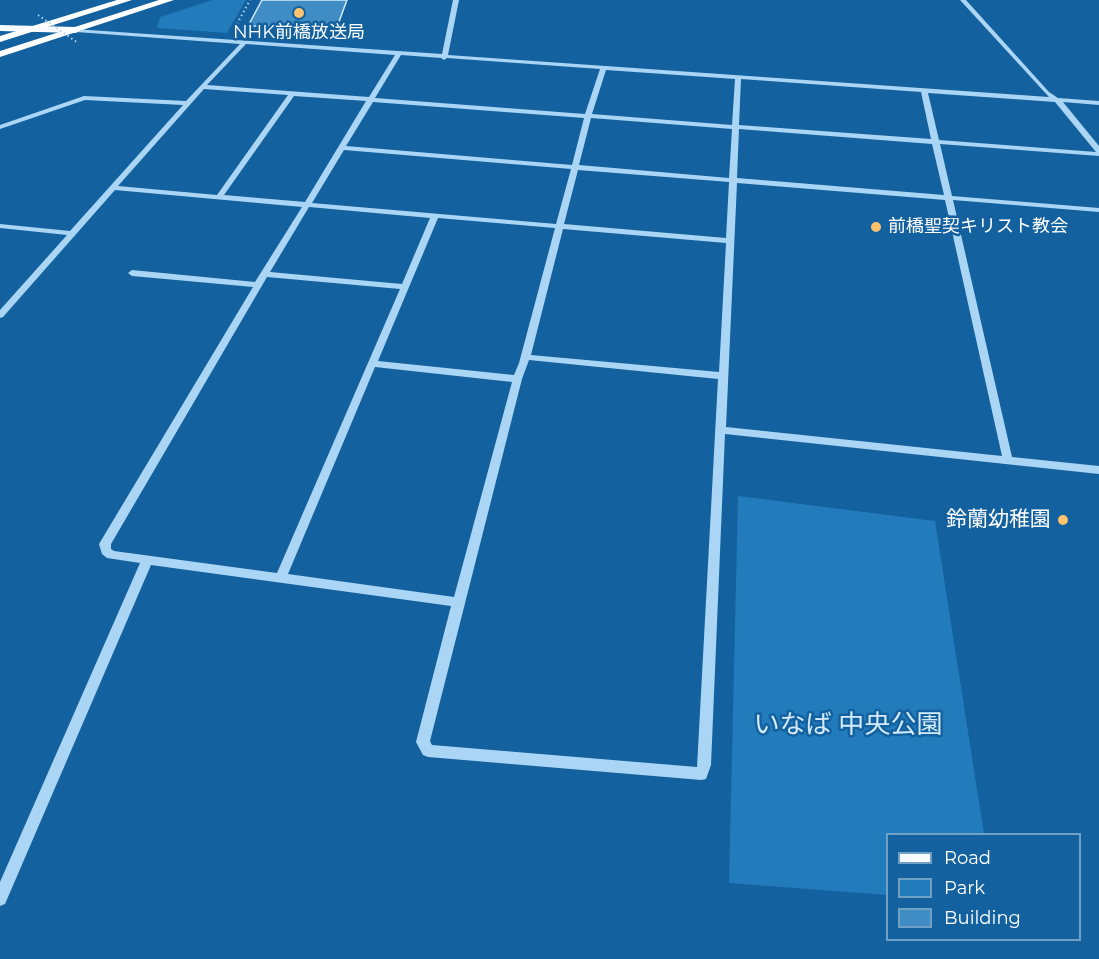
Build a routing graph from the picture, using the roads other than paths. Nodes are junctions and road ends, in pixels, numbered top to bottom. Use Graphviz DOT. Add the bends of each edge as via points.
graph roads {
  1 [pos="127,0"];
  2 [pos="169,0"];
  3 [pos="456,0"];
  4 [pos="963,0"];
  5 [pos="0,28"];
  6 [pos="31,29"];
  7 [pos="76,30"];
  8 [pos="0,39"];
  9 [pos="243,44"];
  10 [pos="0,54"];
  11 [pos="398,55"];
  12 [pos="444,58"];
  13 [pos="603,70"];
  14 [pos="738,77"];
  15 [pos="202,87"];
  16 [pos="924,91"];
  17 [pos="292,94"];
  18 [pos="369,99"];
  19 [pos="1058,101"];
  20 [pos="187,104"];
  21 [pos="1099,104"];
  22 [pos="588,116"];
  23 [pos="0,127"];
  24 [pos="735,128"];
  25 [pos="936,143"];
  26 [pos="341,148"];
  27 [pos="1099,152"];
  28 [pos="575,167"];
  29 [pos="732,180"];
  30 [pos="113,188"];
  31 [pos="218,198"];
  32 [pos="949,198"];
  33 [pos="308,204"];
  34 [pos="1099,210"];
  35 [pos="435,216"];
  36 [pos="0,226"];
  37 [pos="559,226"];
  38 [pos="71,233"];
  39 [pos="730,241"];
  40 [pos="132,273"];
  41 [pos="265,274"];
  42 [pos="258,285"];
  43 [pos="404,287"];
  44 [pos="0,315"];
  45 [pos="525,357"];
  46 [pos="374,364"];
  47 [pos="724,376"];
  48 [pos="517,379"];
  49 [pos="722,430"];
  50 [pos="1008,460"];
  51 [pos="1099,470"];
  52 [pos="147,560"];
  53 [pos="281,578"];
  54 [pos="458,602"];
  55 [pos="0,899"];
  1 -- 6 [label="highway"];
  2 -- 7 [label="highway"];
  3 -- 12 [label="street"];
  4 -- 19 [label="street"];
  5 -- 6 [label="main road"];
  6 -- 7 [label="main road"];
  6 -- 8 [label="highway"];
  7 -- 9 [label="street"];
  7 -- 10 [label="highway"];
  9 -- 11 [label="street"];
  9 -- 15 [label="street"];
  11 -- 12 [label="street"];
  11 -- 18 [label="street"];
  12 -- 13 [label="street"];
  13 -- 14 [label="street"];
  13 -- 22 [label="street"];
  14 -- 16 [label="street"];
  14 -- 24 [label="street"];
  15 -- 17 [label="street"];
  15 -- 20 [label="street"];
  16 -- 19 [label="street"];
  16 -- 25 [label="street"];
  17 -- 18 [label="street"];
  17 -- 31 [label="street"];
  18 -- 22 [label="street"];
  18 -- 26 [label="street"];
  19 -- 21 [label="street"];
  19 -- 27 [label="street"];
  20 -- 23 [label="street" via="84,98"];
  20 -- 30 [label="street"];
  22 -- 24 [label="street"];
  22 -- 28 [label="street"];
  24 -- 25 [label="street"];
  24 -- 29 [label="street"];
  25 -- 27 [label="street"];
  25 -- 32 [label="street"];
  26 -- 28 [label="street"];
  26 -- 33 [label="street"];
  28 -- 29 [label="street"];
  28 -- 37 [label="street"];
  29 -- 32 [label="street"];
  29 -- 39 [label="street"];
  30 -- 31 [label="street"];
  30 -- 38 [label="street"];
  31 -- 33 [label="street"];
  32 -- 34 [label="street"];
  32 -- 50 [label="street"];
  33 -- 35 [label="street"];
  33 -- 41 [label="street"];
  35 -- 37 [label="street"];
  35 -- 43 [label="street"];
  36 -- 38 [label="street"];
  37 -- 39 [label="street"];
  37 -- 45 [label="street"];
  38 -- 44 [label="street"];
  39 -- 47 [label="street"];
  40 -- 42 [label="street"];
  41 -- 42 [label="street"];
  41 -- 43 [label="street"];
  42 -- 52 [label="street" via="105,544 111,555"];
  43 -- 46 [label="street"];
  45 -- 47 [label="street"];
  45 -- 48 [label="street"];
  46 -- 48 [label="street"];
  46 -- 53 [label="street"];
  47 -- 49 [label="street"];
  48 -- 54 [label="street"];
  49 -- 50 [label="street"];
  49 -- 54 [label="street" via="705,765 701,774 428,751 423,742"];
  50 -- 51 [label="street"];
  52 -- 53 [label="street"];
  52 -- 55 [label="street"];
  53 -- 54 [label="street"];
}
